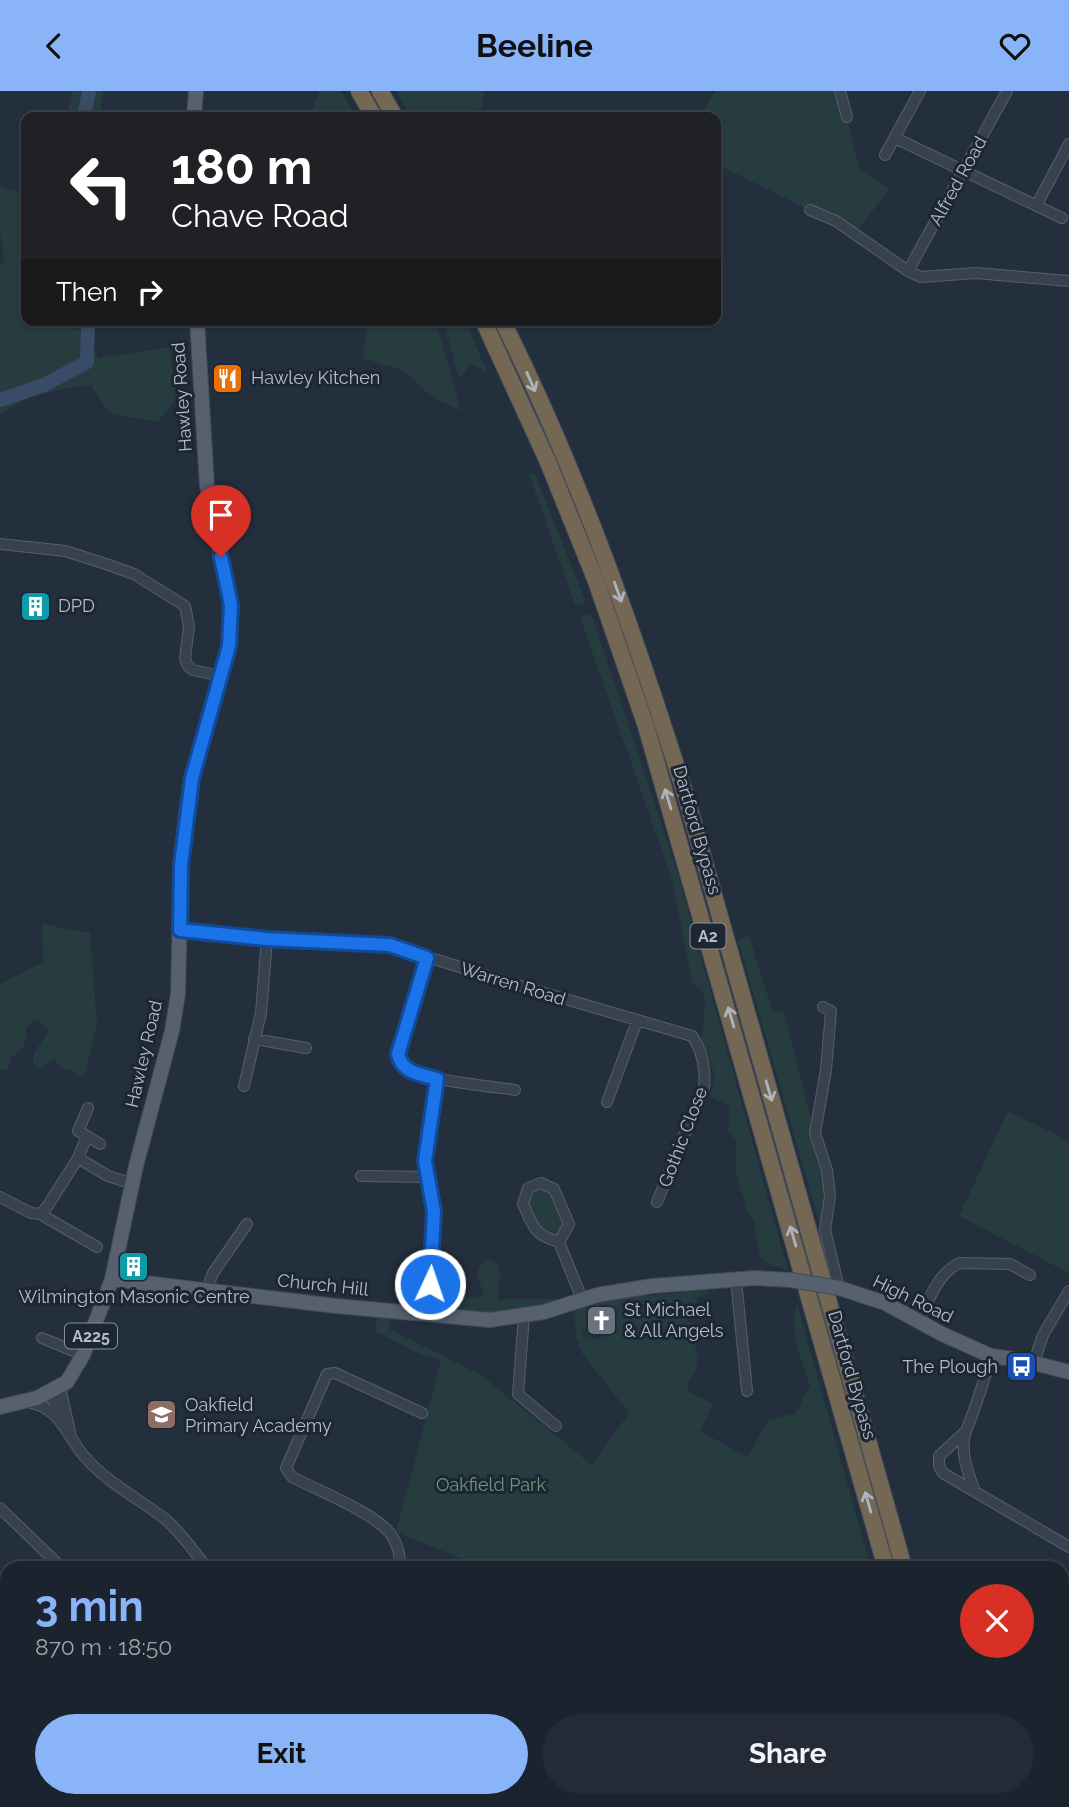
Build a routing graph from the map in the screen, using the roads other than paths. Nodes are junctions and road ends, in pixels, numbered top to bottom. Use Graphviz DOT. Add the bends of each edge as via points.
graph roads {
  1 [pos="196,91"];
  2 [pos="359,91"];
  3 [pos="380,91"];
  4 [pos="840,91"];
  5 [pos="919,91"];
  6 [pos="1007,91"];
  7 [pos="194,112"];
  8 [pos="371,112"];
  9 [pos="392,112"];
  10 [pos="847,117"];
  11 [pos="895,138"];
  12 [pos="1069,144"];
  13 [pos="885,155"];
  14 [pos="964,171"];
  15 [pos="1037,206"];
  16 [pos="810,210"];
  17 [pos="1062,218"];
  18 [pos="908,271"];
  19 [pos="1069,281"];
  20 [pos="197,326"];
  21 [pos="486,326"];
  22 [pos="505,326"];
  23 [pos="0,544"];
  24 [pos="221,676"];
  25 [pos="180,930"];
  26 [pos="267,939"];
  27 [pos="427,958"];
  28 [pos="823,1007"];
  29 [pos="637,1021"];
  30 [pos="687,1035"];
  31 [pos="254,1039"];
  32 [pos="306,1048"];
  33 [pos="437,1079"];
  34 [pos="244,1086"];
  35 [pos="515,1090"];
  36 [pos="607,1102"];
  37 [pos="88,1108"];
  38 [pos="87,1136"];
  39 [pos="100,1144"];
  40 [pos="78,1158"];
  41 [pos="361,1176"];
  42 [pos="429,1177"];
  43 [pos="133,1184"];
  44 [pos="0,1197"];
  45 [pos="657,1202"];
  46 [pos="40,1214"];
  47 [pos="247,1224"];
  48 [pos="559,1242"];
  49 [pos="97,1247"];
  50 [pos="1030,1275"];
  51 [pos="112,1279"];
  52 [pos="736,1279"];
  53 [pos="839,1288"];
  54 [pos="1069,1291"];
  55 [pos="206,1292"];
  56 [pos="582,1299"];
  57 [pos="429,1314"];
  58 [pos="524,1316"];
  59 [pos="918,1321"];
  60 [pos="42,1338"];
  61 [pos="83,1355"];
  62 [pos="992,1356"];
  63 [pos="1034,1362"];
  64 [pos="1069,1371"];
  65 [pos="55,1390"];
  66 [pos="747,1391"];
  67 [pos="26,1402"];
  68 [pos="0,1407"];
  69 [pos="422,1413"];
  70 [pos="556,1426"];
  71 [pos="965,1432"];
  72 [pos="72,1439"];
  73 [pos="975,1491"];
  74 [pos="0,1508"];
  75 [pos="1069,1547"];
  76 [pos="55,1561"];
  77 [pos="201,1561"];
  78 [pos="400,1561"];
  79 [pos="884,1561"];
  80 [pos="902,1561"];
  1 -- 7 [label="main road"];
  2 -- 8 [label="highway"];
  3 -- 9 [label="highway"];
  4 -- 10 [label="street"];
  5 -- 11 [label="street"];
  6 -- 14 [label="street, Alfred Road"];
  11 -- 13 [label="street"];
  11 -- 14 [label="street"];
  12 -- 15 [label="street"];
  14 -- 15 [label="street"];
  14 -- 18 [label="street, Alfred Road"];
  15 -- 17 [label="street"];
  16 -- 18 [label="street" via="836,221"];
  18 -- 19 [label="street" via="921,277 976,273"];
  20 -- 24 [label="main road, Hawley Road / A225" via="207,486 231,605 229,646"];
  79 -- 21 [label="highway, Dartford Bypass / A2, one-way" via="646,726 572,521"];
  22 -- 80 [label="highway, Dartford Bypass / A2, one-way" via="564,455 656,701"];
  23 -- 24 [label="street" via="65,551 134,574 185,605 188,666"];
  24 -- 25 [label="main road, Hawley Road / A225" via="186,813"];
  25 -- 26 [label="street, Warren Road"];
  25 -- 43 [label="main road, Hawley Road / A225" via="172,1031"];
  26 -- 27 [label="street, Warren Road" via="390,945"];
  26 -- 31 [label="street" via="261,1013"];
  27 -- 29 [label="street, Warren Road"];
  27 -- 33 [label="street" via="398,1054 400,1065 407,1070"];
  28 -- 53 [label="street" via="831,1011 814,1133 827,1170 830,1196 825,1230"];
  29 -- 30 [label="street, Warren Road"];
  29 -- 36 [label="street"];
  30 -- 45 [label="street, Gothic Close" via="699,1047 704,1087"];
  31 -- 32 [label="street"];
  31 -- 34 [label="street"];
  33 -- 35 [label="street"];
  33 -- 42 [label="street" via="425,1161"];
  37 -- 38 [label="street" via="78,1131"];
  38 -- 39 [label="street"];
  38 -- 40 [label="street"];
  40 -- 43 [label="street"];
  40 -- 46 [label="street"];
  41 -- 42 [label="street"];
  42 -- 57 [label="street" via="434,1212"];
  43 -- 51 [label="main road, Hawley Road / A225"];
  44 -- 46 [label="street"];
  46 -- 49 [label="street"];
  47 -- 55 [label="street" via="213,1273"];
  48 -- 48 [label="street" via="541,1236 533,1227 523,1204 528,1188 541,1183 554,1189 569,1224"];
  48 -- 56 [label="street"];
  50 -- 59 [label="street" via="1010,1264 955,1265 945,1272"];
  51 -- 55 [label="main road, Church Hill"];
  51 -- 61 [label="main road, Hawley Road / A225"];
  52 -- 53 [label="main road, High Road, bridge" via="791,1279"];
  52 -- 56 [label="main road, Church Hill" via="652,1286"];
  52 -- 66 [label="street"];
  53 -- 59 [label="main road, High Road" via="885,1303"];
  54 -- 63 [label="street" via="1043,1335"];
  55 -- 57 [label="main road, Church Hill"];
  56 -- 58 [label="main road, Church Hill"];
  57 -- 58 [label="main road, Church Hill" via="469,1319"];
  58 -- 70 [label="street" via="518,1394"];
  59 -- 62 [label="main road, High Road"];
  60 -- 61 [label="street"];
  61 -- 65 [label="main road, Hawley Road / A225" via="76,1370"];
  62 -- 63 [label="main road, High Road"];
  62 -- 71 [label="street"];
  63 -- 64 [label="main road, High Road"];
  65 -- 67 [label="main road"];
  65 -- 72 [label="street"];
  67 -- 68 [label="main road"];
  67 -- 72 [label="street" via="47,1407"];
  69 -- 78 [label="street" via="335,1373 327,1374 286,1468 292,1477 379,1521 400,1552"];
  71 -- 73 [label="street" via="966,1464"];
  71 -- 73 [label="street" via="940,1454 938,1463 945,1475"];
  72 -- 77 [label="street" via="97,1470 167,1521"];
  73 -- 75 [label="street"];
  74 -- 76 [label="street"];
}
